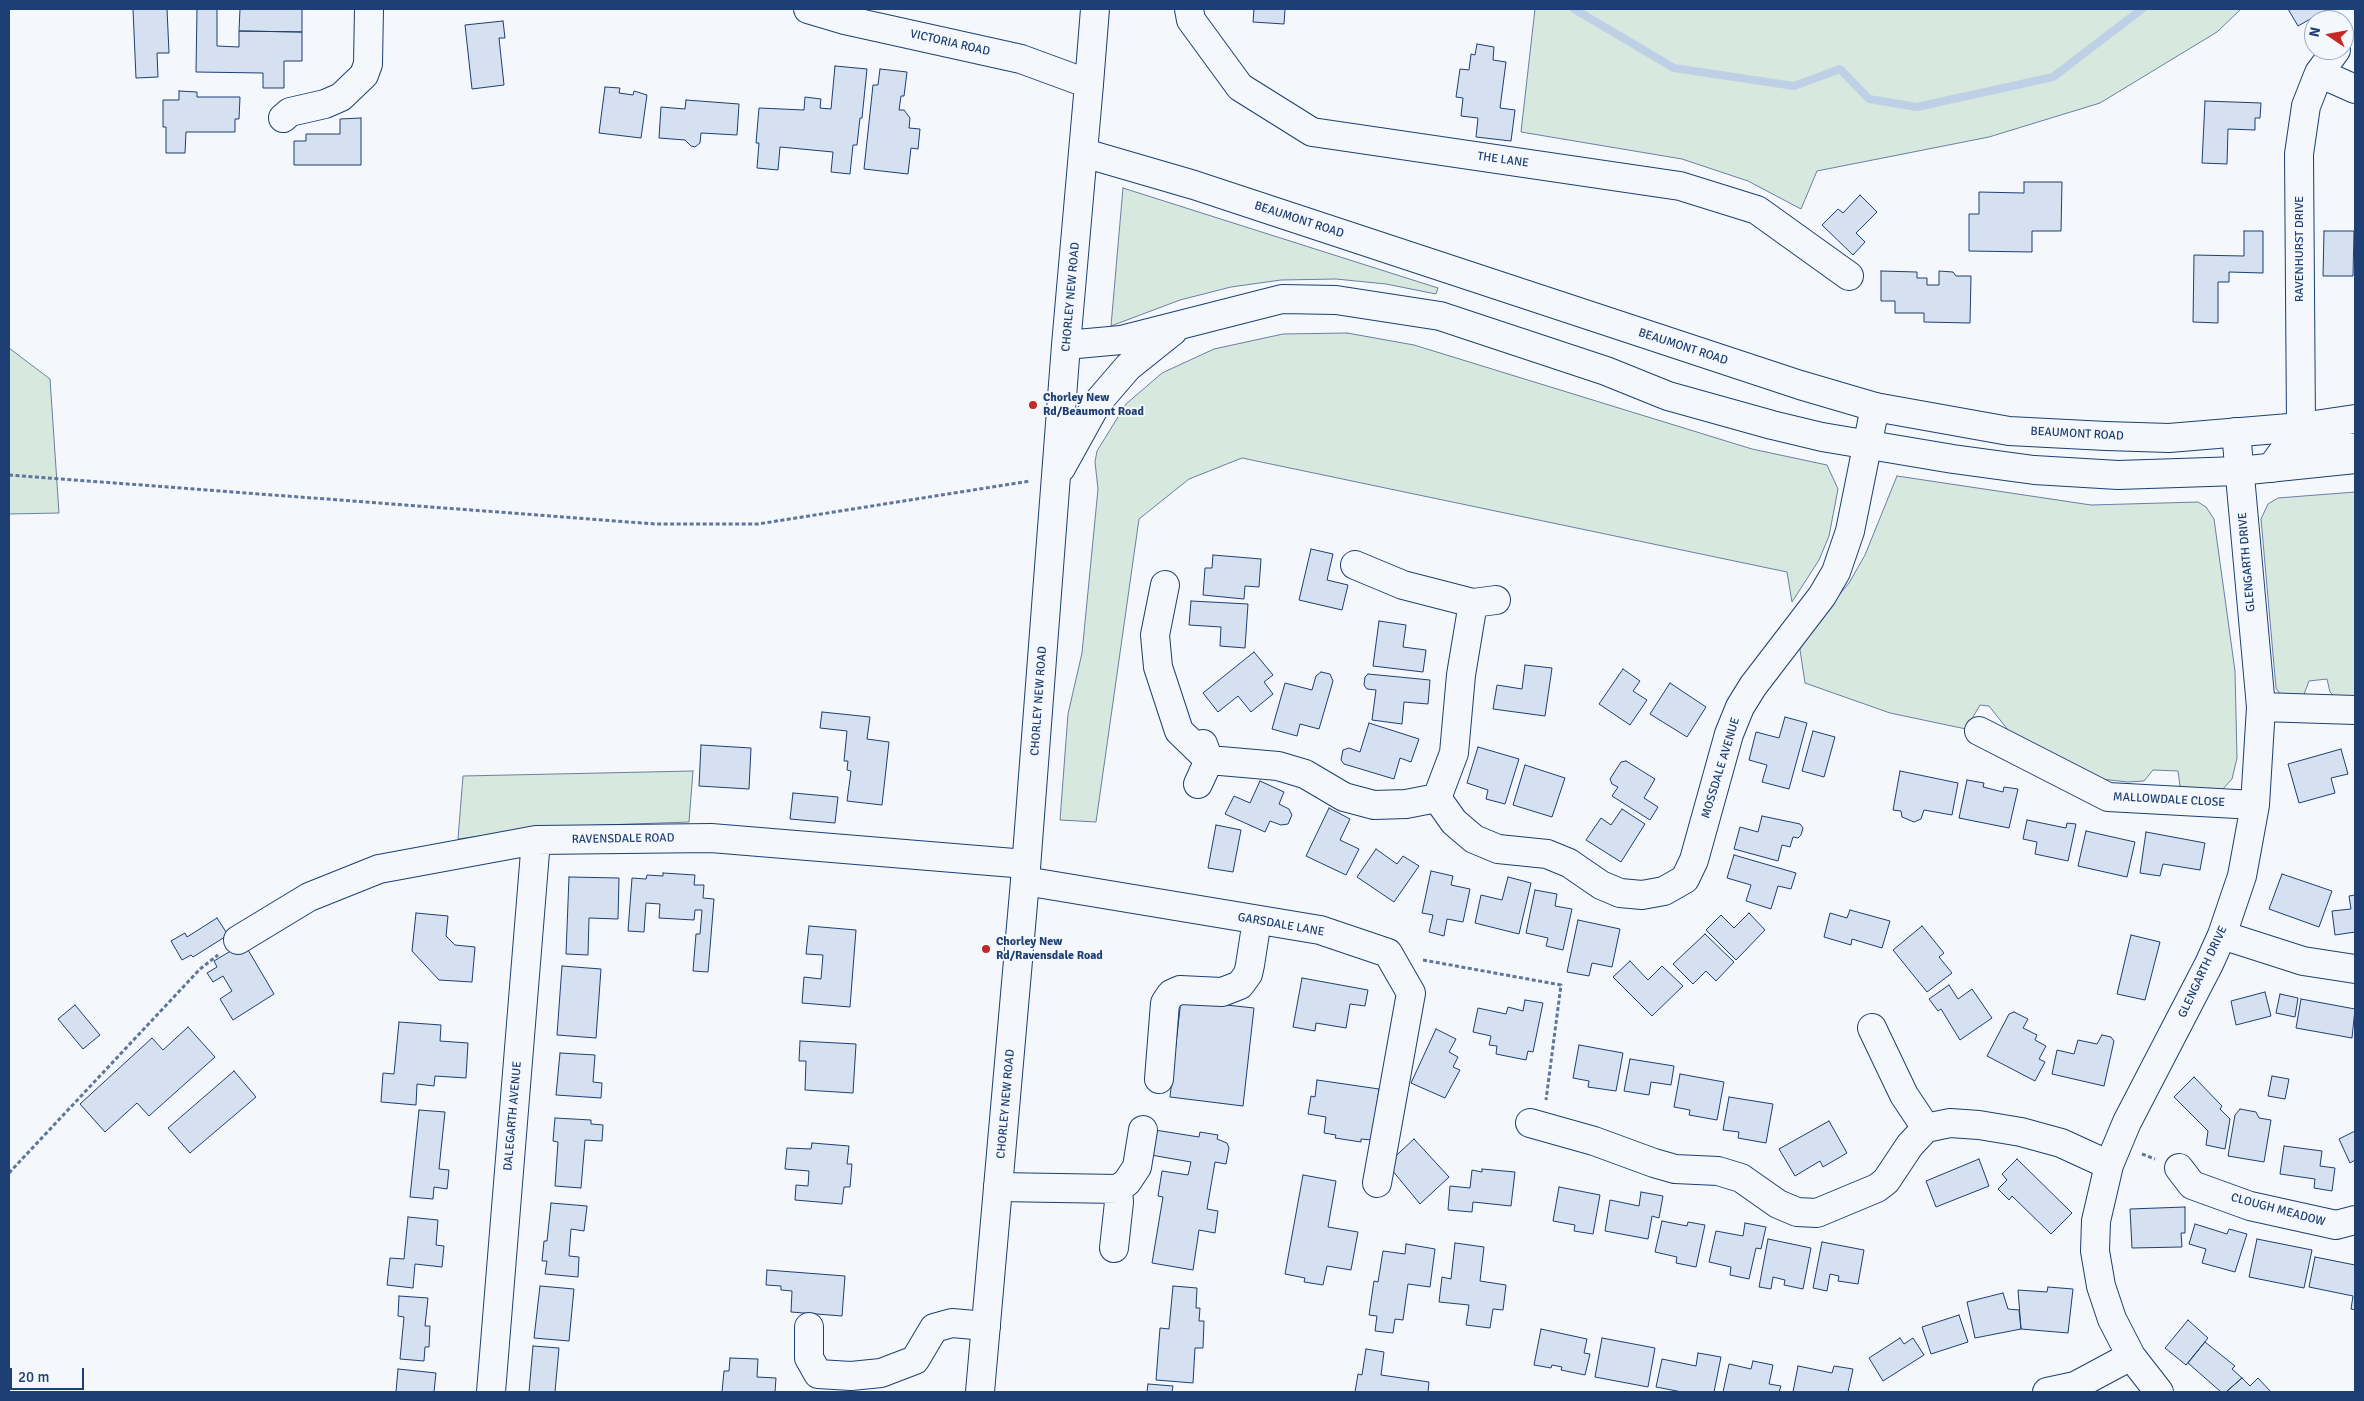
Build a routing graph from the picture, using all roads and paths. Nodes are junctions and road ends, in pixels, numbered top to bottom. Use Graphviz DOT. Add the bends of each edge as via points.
graph roads {
  1 [pos="369,9"];
  2 [pos="808,9"];
  3 [pos="1095,9"];
  4 [pos="1189,9"];
  5 [pos="2329,60"];
  6 [pos="2319,73"];
  7 [pos="1089,84"];
  8 [pos="2355,89"];
  9 [pos="283,118"];
  10 [pos="1084,153"];
  11 [pos="1849,276"];
  12 [pos="1180,326"];
  13 [pos="1066,345"];
  14 [pos="1875,407"];
  15 [pos="2355,419"];
  16 [pos="2301,428"];
  17 [pos="2236,432"];
  18 [pos="1868,445"];
  19 [pos="2355,448"];
  20 [pos="2355,459"];
  21 [pos="2271,468"];
  22 [pos="2239,471"];
  23 [pos="9,475"];
  24 [pos="1056,477"];
  25 [pos="1354,565"];
  26 [pos="1164,585"];
  27 [pos="2260,707"];
  28 [pos="2355,710"];
  29 [pos="1979,731"];
  30 [pos="1437,798"];
  31 [pos="2255,805"];
  32 [pos="536,840"];
  33 [pos="1025,872"];
  34 [pos="1257,920"];
  35 [pos="2222,935"];
  36 [pos="238,940"];
  37 [pos="1388,953"];
  38 [pos="2355,969"];
  39 [pos="1872,1028"];
  40 [pos="1159,1079"];
  41 [pos="1536,1124"];
  42 [pos="1926,1128"];
  43 [pos="1143,1130"];
  44 [pos="2113,1155"];
  45 [pos="2179,1168"];
  46 [pos="9,1173"];
  47 [pos="1377,1183"];
  48 [pos="998,1187"];
  49 [pos="1118,1189"];
  50 [pos="2355,1220"];
  51 [pos="1114,1248"];
  52 [pos="986,1326"];
  53 [pos="808,1327"];
  54 [pos="2131,1356"];
  55 [pos="491,1392"];
  56 [pos="980,1392"];
  57 [pos="2047,1392"];
  58 [pos="2160,1392"];
  1 -- 9 [label="main road" via="368,64 364,75 341,97 290,112"];
  2 -- 7 [label="main road, VICTORIA ROAD" via="1021,59"];
  3 -- 7 [label="main road, CHORLEY NEW ROAD"];
  4 -- 11 [label="main road, THE LANE" via="1191,20 1240,87 1312,132 1680,186 1758,210"];
  5 -- 6 [label="main road, RAVENHURST DRIVE"];
  6 -- 8 [label="main road"];
  6 -- 16 [label="main road, RAVENHURST DRIVE" via="2306,106 2299,154"];
  7 -- 10 [label="main road, CHORLEY NEW ROAD"];
  10 -- 13 [label="main road, CHORLEY NEW ROAD"];
  10 -- 14 [label="main road, BEAUMONT ROAD" via="1194,185"];
  12 -- 13 [label="main road" via="1121,340"];
  12 -- 18 [label="main road" via="1282,299 1336,300 1440,316 1606,371 1690,403 1772,425"];
  12 -- 24 [label="main road" via="1128,367 1096,403"];
  13 -- 24 [label="main road, CHORLEY NEW ROAD"];
  14 -- 17 [label="main road, BEAUMONT ROAD" via="2009,431 2169,438"];
  14 -- 18 [label="main road, MOSSDALE AVENUE"];
  15 -- 16 [label="main road, BEAUMONT ROAD"];
  16 -- 17 [label="main road, BEAUMONT ROAD"];
  16 -- 19 [label="main road" via="2308,440 2319,446"];
  16 -- 21 [label="main road"];
  17 -- 22 [label="main road, GLENGARTH DRIVE"];
  18 -- 22 [label="main road" via="2034,470 2118,475"];
  18 -- 30 [label="main road, MOSSDALE AVENUE" via="1850,531 1836,572 1740,707 1686,879 1664,891 1642,895 1620,893 1547,854 1498,849 1474,839 1454,822"];
  20 -- 21 [label="main road"];
  21 -- 22 [label="main road"];
  22 -- 27 [label="main road, GLENGARTH DRIVE"];
  23 -- 24 [label="path" via="656,524 758,524"];
  24 -- 33 [label="main road, CHORLEY NEW ROAD"];
  25 -- 30 [label="main road" via="1403,585 1473,600 1461,675 1454,753"];
  26 -- 30 [label="main road" via="1155,635 1158,668 1179,731 1202,761 1278,766 1305,774 1344,797 1374,805 1406,804"];
  27 -- 28 [label="main road"];
  27 -- 31 [label="main road, GLENGARTH DRIVE"];
  29 -- 31 [label="main road, MALLOWDALE CLOSE" via="2108,797"];
  31 -- 35 [label="main road, GLENGARTH DRIVE" via="2242,876"];
  32 -- 33 [label="main road, RAVENSDALE ROAD" via="711,838"];
  32 -- 36 [label="main road, RAVENSDALE ROAD" via="379,870 310,897"];
  32 -- 55 [label="main road, DALEGARTH AVENUE"];
  33 -- 34 [label="main road, GARSDALE LANE"];
  33 -- 48 [label="main road, CHORLEY NEW ROAD"];
  34 -- 37 [label="main road, GARSDALE LANE" via="1320,930"];
  34 -- 40 [label="main road" via="1248,974 1240,985 1222,992 1180,990 1165,1003"];
  35 -- 38 [label="main road" via="2296,960"];
  35 -- 44 [label="main road, GLENGARTH DRIVE"];
  36 -- 46 [label="path" via="200,969"];
  37 -- 41 [label="path" via="1561,985"];
  37 -- 47 [label="main road" via="1411,993"];
  39 -- 42 [label="main road" via="1904,1095"];
  41 -- 42 [label="main road" via="1675,1169 1718,1171 1741,1178 1778,1204 1797,1212 1816,1213 1877,1188 1886,1181 1910,1145"];
  42 -- 44 [label="main road" via="1950,1123 1979,1125"];
  43 -- 49 [label="main road" via="1137,1167"];
  44 -- 45 [label="path"];
  44 -- 54 [label="main road, GLENGARTH DRIVE" via="2096,1221 2095,1251 2101,1286 2112,1319"];
  45 -- 50 [label="main road, CLOUGH MEADOW" via="2192,1185 2250,1206 2336,1225"];
  48 -- 49 [label="main road"];
  48 -- 52 [label="main road, CHORLEY NEW ROAD"];
  49 -- 51 [label="main road"];
  52 -- 53 [label="main road" via="952,1323 934,1328 915,1360 881,1373 851,1376 818,1374 809,1358"];
  52 -- 56 [label="main road, CHORLEY NEW ROAD"];
  54 -- 57 [label="main road" via="2074,1386"];
  54 -- 58 [label="main road, GLENGARTH DRIVE"];
}
